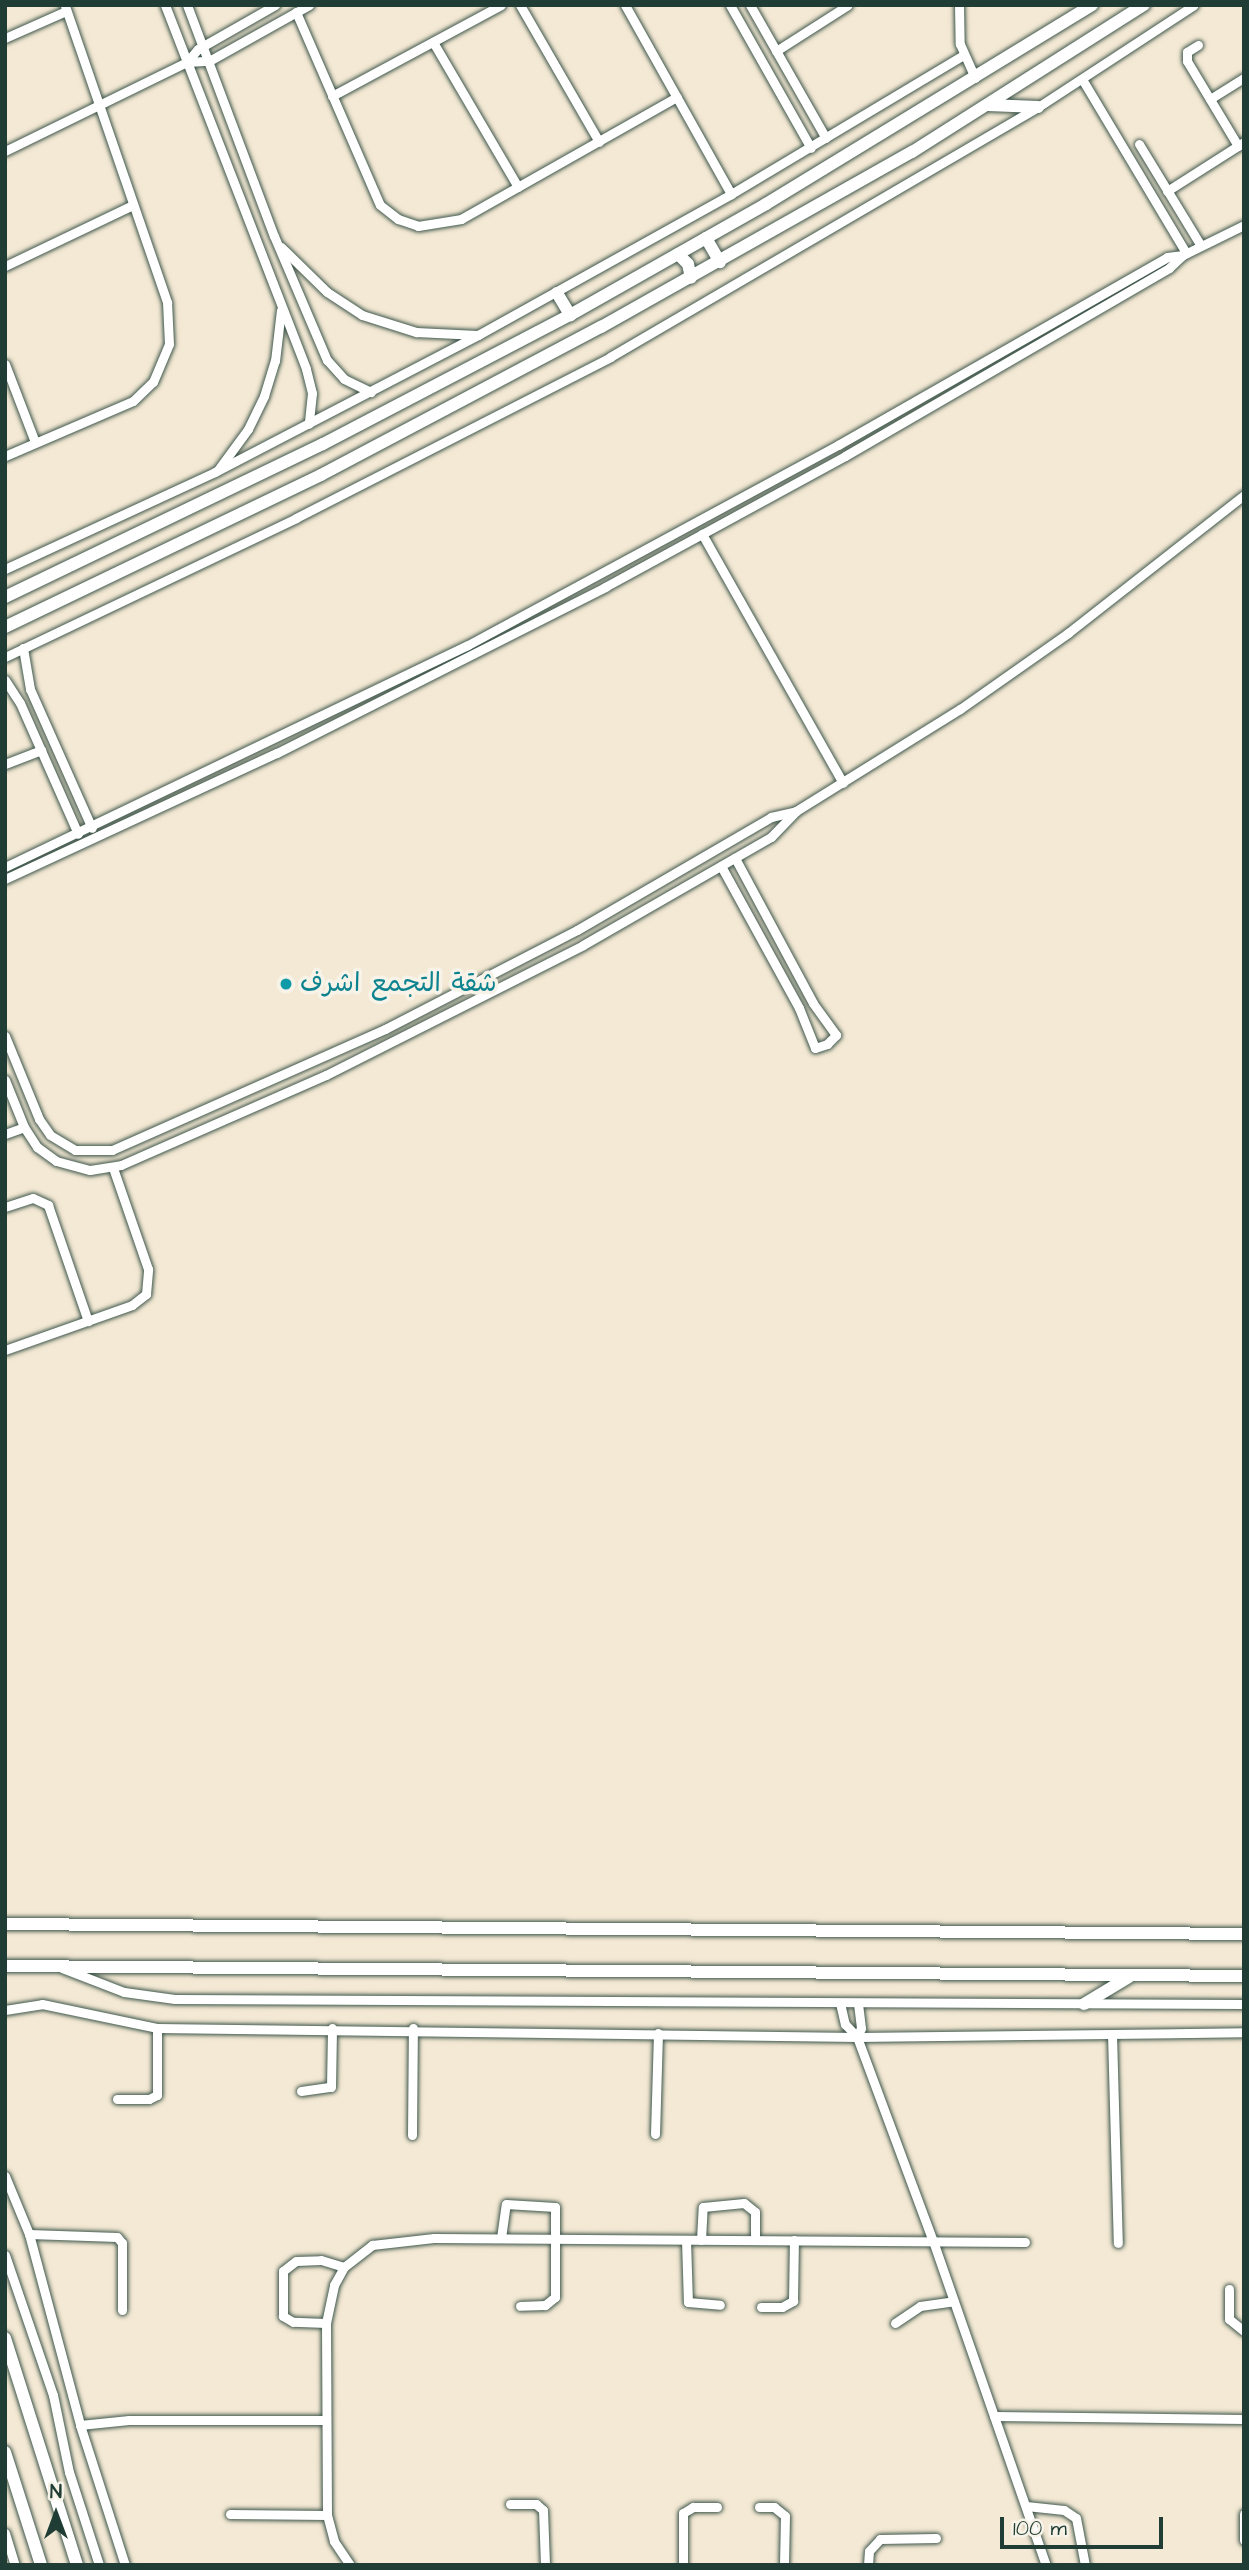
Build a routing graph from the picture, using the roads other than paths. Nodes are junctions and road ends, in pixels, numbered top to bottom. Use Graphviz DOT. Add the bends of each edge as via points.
graph roads {
  1 [pos="165,5"];
  2 [pos="187,5"];
  3 [pos="275,5"];
  4 [pos="309,5"];
  5 [pos="501,5"];
  6 [pos="520,5"];
  7 [pos="625,5"];
  8 [pos="730,5"];
  9 [pos="750,5"];
  10 [pos="848,5"];
  11 [pos="959,5"];
  12 [pos="1092,5"];
  13 [pos="1144,5"];
  14 [pos="1194,5"];
  15 [pos="66,8"];
  16 [pos="296,12"];
  17 [pos="5,38"];
  18 [pos="433,41"];
  19 [pos="1198,45"];
  20 [pos="203,46"];
  21 [pos="776,51"];
  22 [pos="964,55"];
  23 [pos="209,61"];
  24 [pos="187,62"];
  25 [pos="975,78"];
  26 [pos="1244,78"];
  27 [pos="1082,79"];
  28 [pos="332,96"];
  29 [pos="677,97"];
  30 [pos="1210,99"];
  31 [pos="98,103"];
  32 [pos="988,105"];
  33 [pos="1038,107"];
  34 [pos="826,138"];
  35 [pos="599,142"];
  36 [pos="1139,144"];
  37 [pos="1241,144"];
  38 [pos="811,148"];
  39 [pos="5,151"];
  40 [pos="518,187"];
  41 [pos="1167,191"];
  42 [pos="731,194"];
  43 [pos="133,205"];
  44 [pos="1244,225"];
  45 [pos="706,238"];
  46 [pos="277,243"];
  47 [pos="1201,246"];
  48 [pos="678,254"];
  49 [pos="1184,254"];
  50 [pos="720,262"];
  51 [pos="5,266"];
  52 [pos="691,278"];
  53 [pos="557,293"];
  54 [pos="281,309"];
  55 [pos="570,315"];
  56 [pos="478,335"];
  57 [pos="5,364"];
  58 [pos="371,392"];
  59 [pos="309,424"];
  60 [pos="35,442"];
  61 [pos="838,445"];
  62 [pos="5,456"];
  63 [pos="845,456"];
  64 [pos="215,472"];
  65 [pos="1244,495"];
  66 [pos="702,534"];
  67 [pos="5,569"];
  68 [pos="599,577"];
  69 [pos="605,587"];
  70 [pos="5,597"];
  71 [pos="5,627"];
  72 [pos="468,645"];
  73 [pos="23,648"];
  74 [pos="473,656"];
  75 [pos="5,657"];
  76 [pos="5,680"];
  77 [pos="27,681"];
  78 [pos="12,689"];
  79 [pos="44,721"];
  80 [pos="31,727"];
  81 [pos="41,750"];
  82 [pos="5,764"];
  83 [pos="843,783"];
  84 [pos="796,811"];
  85 [pos="92,828"];
  86 [pos="76,835"];
  87 [pos="78,846"];
  88 [pos="735,858"];
  89 [pos="721,866"];
  90 [pos="5,867"];
  91 [pos="5,879"];
  92 [pos="645,892"];
  93 [pos="653,906"];
  94 [pos="438,1003"];
  95 [pos="445,1017"];
  96 [pos="5,1036"];
  97 [pos="5,1080"];
  98 [pos="170,1125"];
  99 [pos="24,1128"];
  100 [pos="5,1134"];
  101 [pos="177,1140"];
  102 [pos="113,1168"];
  103 [pos="5,1207"];
  104 [pos="88,1321"];
  105 [pos="5,1350"];
  106 [pos="5,1924"];
  107 [pos="1244,1934"];
  108 [pos="54,1965"];
  109 [pos="5,1966"];
  110 [pos="1130,1976"];
  111 [pos="1244,1976"];
  112 [pos="841,2003"];
  113 [pos="858,2003"];
  114 [pos="1084,2004"];
  115 [pos="1244,2004"];
  116 [pos="5,2010"];
  117 [pos="158,2028"];
  118 [pos="332,2028"];
  119 [pos="413,2028"];
  120 [pos="1244,2032"];
  121 [pos="658,2033"];
  122 [pos="1112,2034"];
  123 [pos="857,2037"];
  124 [pos="301,2091"];
  125 [pos="117,2099"];
  126 [pos="655,2134"];
  127 [pos="412,2135"];
  128 [pos="5,2176"];
  129 [pos="29,2234"];
  130 [pos="501,2238"];
  131 [pos="556,2239"];
  132 [pos="686,2240"];
  133 [pos="701,2240"];
  134 [pos="755,2240"];
  135 [pos="794,2240"];
  136 [pos="933,2241"];
  137 [pos="1025,2242"];
  138 [pos="1118,2243"];
  139 [pos="5,2255"];
  140 [pos="344,2267"];
  141 [pos="1229,2289"];
  142 [pos="954,2301"];
  143 [pos="720,2305"];
  144 [pos="520,2306"];
  145 [pos="761,2307"];
  146 [pos="122,2310"];
  147 [pos="326,2323"];
  148 [pos="895,2323"];
  149 [pos="1244,2331"];
  150 [pos="5,2338"];
  151 [pos="994,2416"];
  152 [pos="1244,2419"];
  153 [pos="325,2420"];
  154 [pos="80,2425"];
  155 [pos="5,2452"];
  156 [pos="510,2504"];
  157 [pos="1026,2506"];
  158 [pos="717,2507"];
  159 [pos="759,2507"];
  160 [pos="230,2514"];
  161 [pos="1244,2514"];
  162 [pos="327,2515"];
  163 [pos="5,2533"];
  164 [pos="936,2538"];
  165 [pos="1244,2540"];
  166 [pos="15,2565"];
  167 [pos="41,2565"];
  168 [pos="77,2565"];
  169 [pos="99,2565"];
  170 [pos="125,2565"];
  171 [pos="350,2565"];
  172 [pos="545,2565"];
  173 [pos="682,2565"];
  174 [pos="784,2565"];
  175 [pos="869,2565"];
  176 [pos="1046,2565"];
  177 [pos="1085,2565"];
  1 -- 24 [label="street"];
  2 -- 20 [label="street"];
  3 -- 20 [label="street"];
  4 -- 16 [label="street"];
  5 -- 18 [label="street"];
  6 -- 35 [label="street"];
  7 -- 29 [label="street"];
  8 -- 38 [label="street"];
  9 -- 21 [label="street"];
  10 -- 21 [label="street"];
  11 -- 22 [label="street"];
  12 -- 25 [label="street"];
  13 -- 32 [label="street"];
  14 -- 27 [label="street"];
  15 -- 17 [label="street"];
  15 -- 31 [label="street"];
  16 -- 23 [label="street"];
  16 -- 28 [label="street"];
  18 -- 28 [label="street"];
  18 -- 40 [label="street"];
  19 -- 30 [label="street" via="1186,58"];
  20 -- 23 [label="street"];
  20 -- 24 [label="street"];
  21 -- 34 [label="street"];
  22 -- 25 [label="street"];
  22 -- 34 [label="street"];
  23 -- 24 [label="street"];
  23 -- 46 [label="street"];
  24 -- 31 [label="street"];
  24 -- 54 [label="street"];
  25 -- 45 [label="street"];
  26 -- 30 [label="street"];
  27 -- 33 [label="street"];
  27 -- 49 [label="street"];
  28 -- 40 [label="street" via="380,205 398,219 440,226"];
  29 -- 35 [label="street"];
  29 -- 42 [label="street"];
  30 -- 37 [label="street"];
  31 -- 39 [label="street"];
  31 -- 43 [label="street"];
  32 -- 33 [label="street"];
  32 -- 50 [label="street"];
  33 -- 73 [label="street" via="599,363 296,518"];
  34 -- 38 [label="street"];
  35 -- 40 [label="street"];
  36 -- 41 [label="street"];
  37 -- 41 [label="street"];
  38 -- 42 [label="street"];
  41 -- 47 [label="street"];
  42 -- 53 [label="street"];
  43 -- 51 [label="street"];
  43 -- 60 [label="street" via="170,316 166,357 153,382 133,401"];
  44 -- 47 [label="street"];
  45 -- 48 [label="street"];
  45 -- 50 [label="street"];
  46 -- 56 [label="street" via="321,288 362,315 416,332"];
  46 -- 58 [label="street" via="331,368"];
  47 -- 49 [label="street"];
  48 -- 52 [label="street" via="688,264"];
  48 -- 55 [label="street"];
  49 -- 61 [label="street" via="1167,257"];
  49 -- 63 [label="street" via="1169,268"];
  50 -- 52 [label="street"];
  52 -- 71 [label="street" via="309,481"];
  53 -- 55 [label="street"];
  53 -- 56 [label="street"];
  54 -- 59 [label="street" via="310,381"];
  54 -- 64 [label="street" via="275,361 264,396 248,429"];
  55 -- 70 [label="street" via="312,450"];
  56 -- 58 [label="street"];
  57 -- 60 [label="street"];
  58 -- 59 [label="street"];
  59 -- 64 [label="street"];
  60 -- 62 [label="street"];
  61 -- 63 [label="street"];
  61 -- 68 [label="street"];
  63 -- 66 [label="street"];
  64 -- 67 [label="street"];
  65 -- 83 [label="street" via="1046,649"];
  66 -- 69 [label="street"];
  66 -- 83 [label="street"];
  68 -- 69 [label="street"];
  68 -- 72 [label="street"];
  69 -- 74 [label="street"];
  72 -- 74 [label="street"];
  72 -- 85 [label="street"];
  73 -- 75 [label="street"];
  73 -- 77 [label="street"];
  74 -- 87 [label="street"];
  76 -- 78 [label="street"];
  77 -- 78 [label="street"];
  77 -- 79 [label="street"];
  78 -- 80 [label="street"];
  79 -- 80 [label="street"];
  79 -- 85 [label="street"];
  80 -- 81 [label="street"];
  81 -- 82 [label="street"];
  81 -- 86 [label="street"];
  83 -- 84 [label="street"];
  84 -- 88 [label="street" via="778,832"];
  84 -- 92 [label="street" via="771,817"];
  85 -- 86 [label="street"];
  86 -- 87 [label="street"];
  86 -- 90 [label="street"];
  87 -- 91 [label="street"];
  88 -- 89 [label="street"];
  88 -- 89 [label="street" via="813,1003 836,1035 827,1044 815,1048 799,1007"];
  89 -- 93 [label="street"];
  92 -- 93 [label="street"];
  92 -- 94 [label="street"];
  93 -- 95 [label="street"];
  94 -- 95 [label="street"];
  94 -- 98 [label="street"];
  95 -- 101 [label="street"];
  96 -- 98 [label="street" via="39,1119 66,1146 103,1152"];
  97 -- 99 [label="street"];
  98 -- 101 [label="street"];
  99 -- 100 [label="street"];
  99 -- 102 [label="street" via="56,1161 78,1169"];
  101 -- 102 [label="street"];
  102 -- 104 [label="street" via="148,1269 149,1286 132,1305"];
  103 -- 104 [label="street" via="33,1198 48,1205"];
  104 -- 105 [label="street"];
  106 -- 107 [label="street"];
  108 -- 109 [label="street"];
  108 -- 110 [label="street"];
  108 -- 112 [label="street" via="124,1992 175,2000"];
  110 -- 111 [label="street"];
  110 -- 114 [label="street"];
  112 -- 113 [label="street"];
  112 -- 123 [label="street" via="847,2030"];
  113 -- 114 [label="street"];
  113 -- 123 [label="street" via="861,2028"];
  114 -- 115 [label="street"];
  116 -- 117 [label="street" via="42,2004"];
  117 -- 118 [label="street"];
  117 -- 125 [label="street" via="157,2095"];
  118 -- 119 [label="street"];
  118 -- 124 [label="street" via="331,2087"];
  119 -- 121 [label="street"];
  119 -- 127 [label="street"];
  120 -- 122 [label="street"];
  121 -- 123 [label="street"];
  121 -- 126 [label="street"];
  122 -- 123 [label="street"];
  122 -- 138 [label="street"];
  123 -- 136 [label="street"];
  128 -- 129 [label="street"];
  129 -- 146 [label="street" via="117,2237 122,2243"];
  129 -- 154 [label="street"];
  130 -- 131 [label="street"];
  130 -- 131 [label="street" via="505,2207 512,2202 553,2204"];
  130 -- 140 [label="street" via="395,2239 372,2245"];
  131 -- 132 [label="street"];
  131 -- 144 [label="street" via="554,2301"];
  132 -- 133 [label="street"];
  132 -- 143 [label="street" via="688,2302"];
  133 -- 134 [label="street"];
  133 -- 134 [label="street" via="704,2207 744,2203 755,2212"];
  134 -- 135 [label="street"];
  135 -- 136 [label="street"];
  135 -- 145 [label="street" via="793,2301 782,2307"];
  136 -- 137 [label="street"];
  136 -- 142 [label="street"];
  139 -- 169 [label="street" via="52,2395 69,2472"];
  140 -- 147 [label="street" via="334,2286"];
  140 -- 147 [label="street" via="321,2260 296,2261 283,2271 283,2316 293,2322"];
  141 -- 149 [label="street" via="1229,2319"];
  142 -- 148 [label="street" via="920,2306"];
  142 -- 151 [label="street"];
  147 -- 153 [label="street"];
  150 -- 168 [label="street"];
  151 -- 152 [label="street"];
  151 -- 157 [label="street"];
  153 -- 154 [label="street" via="129,2420"];
  153 -- 162 [label="street"];
  154 -- 170 [label="street"];
  155 -- 167 [label="street"];
  156 -- 172 [label="street" via="536,2504 543,2510"];
  157 -- 176 [label="street"];
  157 -- 177 [label="street" via="1064,2510 1076,2518"];
  158 -- 173 [label="street" via="693,2507 683,2513"];
  159 -- 174 [label="street" via="774,2507 785,2516"];
  160 -- 162 [label="street"];
  161 -- 165 [label="street"];
  162 -- 171 [label="street" via="334,2540"];
  163 -- 166 [label="street"];
  164 -- 175 [label="street" via="880,2539 869,2551"];
}
